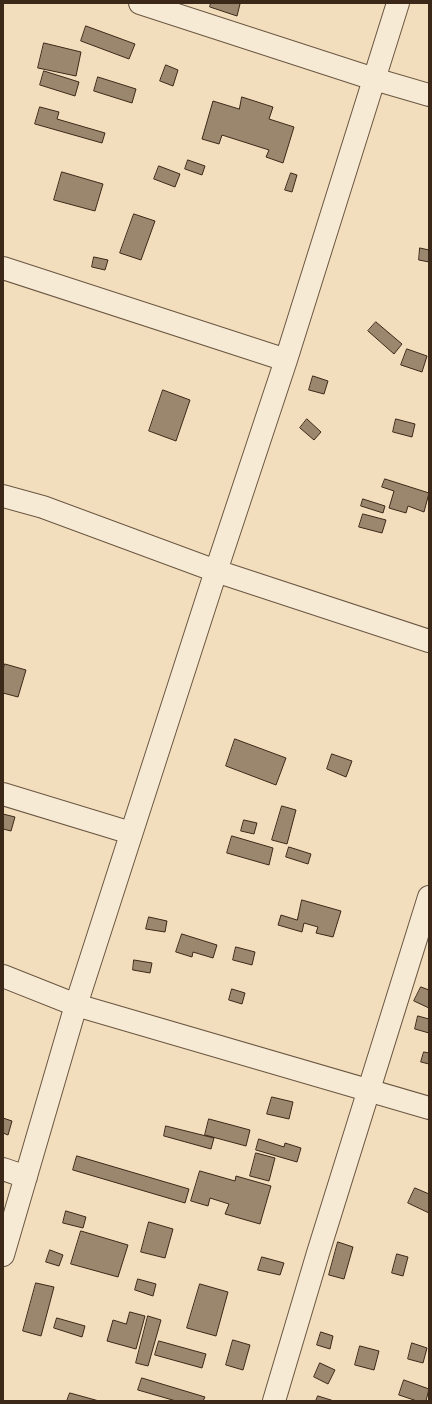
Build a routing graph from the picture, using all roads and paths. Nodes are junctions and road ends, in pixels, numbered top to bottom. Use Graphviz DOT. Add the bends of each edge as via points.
graph roads {
  1 [pos="140,3"];
  2 [pos="398,3"];
  3 [pos="374,79"];
  4 [pos="429,95"];
  5 [pos="3,268"];
  6 [pos="286,360"];
  7 [pos="3,496"];
  8 [pos="216,571"];
  9 [pos="429,641"];
  10 [pos="3,794"];
  11 [pos="132,833"];
  12 [pos="429,897"];
  13 [pos="3,976"];
  14 [pos="76,1005"];
  15 [pos="369,1090"];
  16 [pos="429,1108"];
  17 [pos="3,1169"];
  18 [pos="26,1177"];
  19 [pos="3,1255"];
  20 [pos="274,1401"];
  1 -- 3 [label="street"];
  2 -- 3 [label="street"];
  3 -- 4 [label="street"];
  3 -- 6 [label="street"];
  5 -- 6 [label="street"];
  6 -- 8 [label="street"];
  7 -- 8 [label="street" via="43,507"];
  8 -- 9 [label="street"];
  8 -- 11 [label="street"];
  10 -- 11 [label="street"];
  11 -- 14 [label="street"];
  12 -- 15 [label="street"];
  13 -- 14 [label="street"];
  14 -- 15 [label="street"];
  14 -- 18 [label="street"];
  15 -- 16 [label="street"];
  15 -- 20 [label="street"];
  17 -- 18 [label="street"];
  18 -- 19 [label="street"];
}
